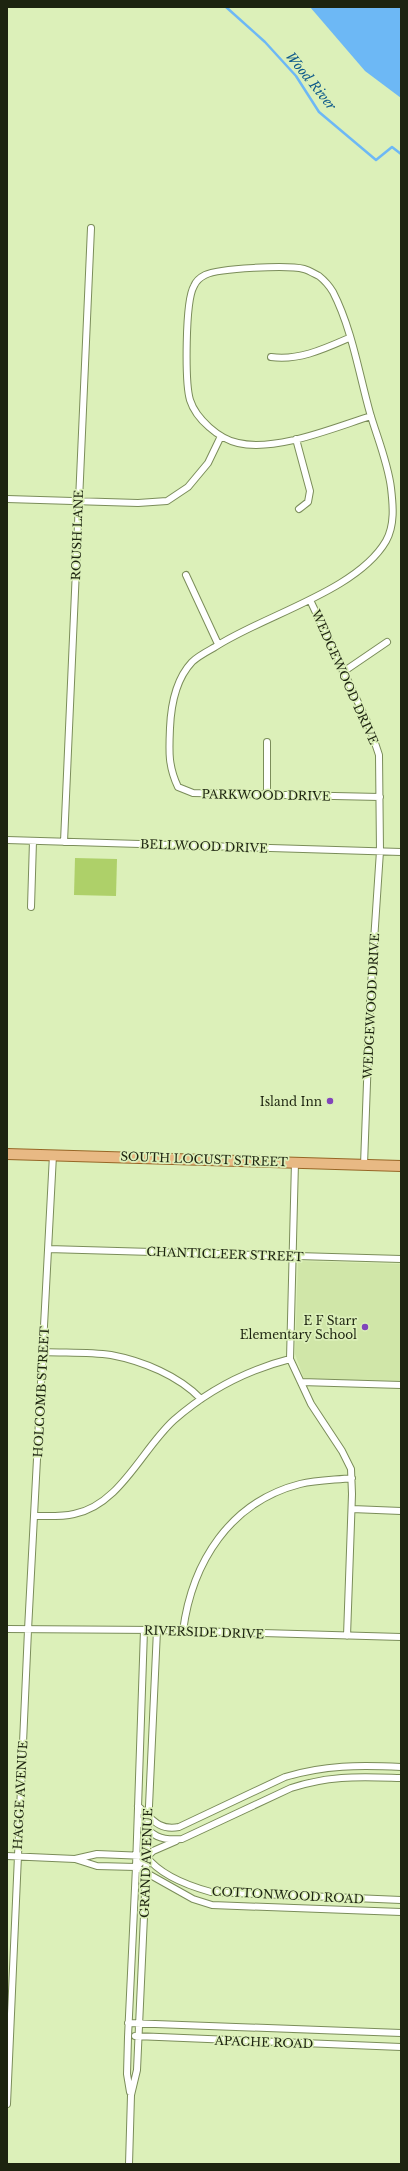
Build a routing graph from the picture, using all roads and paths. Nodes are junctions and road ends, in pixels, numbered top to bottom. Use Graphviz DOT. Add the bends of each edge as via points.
graph roads {
  1 [pos="91,228"];
  2 [pos="349,338"];
  3 [pos="271,356"];
  4 [pos="371,416"];
  5 [pos="221,436"];
  6 [pos="296,439"];
  7 [pos="7,499"];
  8 [pos="78,502"];
  9 [pos="299,509"];
  10 [pos="186,575"];
  11 [pos="310,600"];
  12 [pos="387,642"];
  13 [pos="218,644"];
  14 [pos="343,672"];
  15 [pos="267,742"];
  16 [pos="267,796"];
  17 [pos="380,798"];
  18 [pos="7,840"];
  19 [pos="33,841"];
  20 [pos="64,842"];
  21 [pos="380,851"];
  22 [pos="401,852"];
  23 [pos="31,907"];
  24 [pos="7,1154"];
  25 [pos="53,1155"];
  26 [pos="295,1162"];
  27 [pos="364,1165"];
  28 [pos="401,1166"];
  29 [pos="48,1249"];
  30 [pos="292,1256"];
  31 [pos="401,1259"];
  32 [pos="44,1352"];
  33 [pos="290,1358"];
  34 [pos="301,1382"];
  35 [pos="401,1385"];
  36 [pos="201,1399"];
  37 [pos="352,1478"];
  38 [pos="352,1509"];
  39 [pos="401,1511"];
  40 [pos="34,1516"];
  41 [pos="7,1629"];
  42 [pos="28,1630"];
  43 [pos="144,1630"];
  44 [pos="157,1630"];
  45 [pos="184,1631"];
  46 [pos="347,1636"];
  47 [pos="401,1637"];
  48 [pos="401,1767"];
  49 [pos="401,1778"];
  50 [pos="138,1806"];
  51 [pos="148,1816"];
  52 [pos="138,1819"];
  53 [pos="147,1830"];
  54 [pos="182,1839"];
  55 [pos="137,1855"];
  56 [pos="7,1856"];
  57 [pos="18,1856"];
  58 [pos="146,1856"];
  59 [pos="75,1859"];
  60 [pos="136,1867"];
  61 [pos="146,1873"];
  62 [pos="401,1900"];
  63 [pos="401,1912"];
  64 [pos="128,2023"];
  65 [pos="139,2024"];
  66 [pos="401,2033"];
  67 [pos="138,2036"];
  68 [pos="128,2037"];
  69 [pos="401,2047"];
  70 [pos="131,2095"];
  71 [pos="7,2104"];
  72 [pos="129,2164"];
  1 -- 8 [label="street, ROUSH LANE"];
  2 -- 3 [label="street" via="314,353 283,358"];
  2 -- 4 [label="street, WEDGEWOOD DRIVE"];
  2 -- 5 [label="street, WEDGEWOOD DRIVE" via="332,290 318,276 303,269 215,271 202,276 193,287 189,308 186,379 190,402 201,418"];
  4 -- 6 [label="street"];
  4 -- 11 [label="street, WEDGEWOOD DRIVE" via="390,484 393,517 388,538 377,556 355,574"];
  5 -- 6 [label="street" via="236,443 257,445 278,444"];
  5 -- 8 [label="street" via="208,463 188,487 167,501"];
  6 -- 9 [label="street" via="310,491 308,502"];
  7 -- 8 [label="street"];
  8 -- 20 [label="street, ROUSH LANE"];
  10 -- 13 [label="street"];
  11 -- 13 [label="street, PARKWOOD DRIVE"];
  11 -- 14 [label="street, WEDGEWOOD DRIVE"];
  12 -- 14 [label="street"];
  13 -- 16 [label="street, PARKWOOD DRIVE" via="193,661 178,683 171,712 171,771 178,787 193,793"];
  14 -- 17 [label="street, WEDGEWOOD DRIVE" via="370,728 379,755"];
  15 -- 16 [label="street"];
  16 -- 17 [label="street, PARKWOOD DRIVE"];
  17 -- 21 [label="street, WEDGEWOOD DRIVE"];
  18 -- 19 [label="street, BELLWOOD DRIVE"];
  19 -- 20 [label="street, BELLWOOD DRIVE"];
  19 -- 23 [label="street"];
  20 -- 21 [label="street, BELLWOOD DRIVE"];
  21 -- 22 [label="street, BELLWOOD DRIVE"];
  21 -- 27 [label="street, WEDGEWOOD DRIVE" via="370,1001"];
  24 -- 25 [label="main road, SOUTH LOCUST STREET"];
  25 -- 26 [label="main road, SOUTH LOCUST STREET"];
  25 -- 29 [label="street, HOLCOMB STREET"];
  26 -- 27 [label="main road, SOUTH LOCUST STREET"];
  26 -- 30 [label="street"];
  27 -- 28 [label="main road, SOUTH LOCUST STREET"];
  29 -- 30 [label="street, CHANTICLEER STREET"];
  29 -- 32 [label="street, HOLCOMB STREET"];
  30 -- 31 [label="street, CHANTICLEER STREET"];
  30 -- 33 [label="street"];
  32 -- 36 [label="street" via="111,1355 142,1363 173,1378"];
  32 -- 40 [label="street, HOLCOMB STREET"];
  33 -- 34 [label="street"];
  33 -- 36 [label="street" via="262,1366 212,1390"];
  34 -- 35 [label="street"];
  34 -- 37 [label="street" via="311,1404 342,1451 351,1469"];
  36 -- 40 [label="street" via="173,1421 129,1476 97,1503 75,1514"];
  37 -- 38 [label="street"];
  37 -- 45 [label="street" via="301,1484 280,1490 261,1500 224,1530 202,1563 186,1615"];
  38 -- 39 [label="street"];
  38 -- 46 [label="street"];
  40 -- 42 [label="street, HOLCOMB STREET"];
  41 -- 42 [label="street, RIVERSIDE DRIVE"];
  42 -- 43 [label="street, RIVERSIDE DRIVE"];
  42 -- 57 [label="street, HAGGE AVENUE"];
  43 -- 44 [label="street, RIVERSIDE DRIVE"];
  43 -- 50 [label="street, GRAND AVENUE"];
  44 -- 45 [label="street, RIVERSIDE DRIVE"];
  44 -- 51 [label="street, GRAND AVENUE"];
  45 -- 46 [label="street, RIVERSIDE DRIVE"];
  46 -- 47 [label="street, RIVERSIDE DRIVE"];
  48 -- 51 [label="street" via="350,1765 303,1772 285,1777 179,1827 169,1829"];
  49 -- 54 [label="street" via="344,1776 308,1782"];
  50 -- 51 [label="street"];
  50 -- 52 [label="street, GRAND AVENUE"];
  51 -- 53 [label="street, GRAND AVENUE"];
  52 -- 53 [label="street"];
  52 -- 55 [label="street, GRAND AVENUE"];
  53 -- 54 [label="street" via="162,1839"];
  53 -- 58 [label="street, GRAND AVENUE"];
  54 -- 58 [label="street"];
  55 -- 58 [label="street"];
  55 -- 59 [label="street" via="97,1854"];
  55 -- 60 [label="street, GRAND AVENUE"];
  56 -- 57 [label="street"];
  57 -- 59 [label="street"];
  57 -- 71 [label="street, HAGGE AVENUE"];
  58 -- 60 [label="street"];
  58 -- 61 [label="street, GRAND AVENUE"];
  58 -- 62 [label="street, COTTONWOOD ROAD" via="165,1872 195,1888 211,1892"];
  59 -- 60 [label="street" via="97,1866"];
  60 -- 61 [label="street, COTTONWOOD ROAD"];
  60 -- 64 [label="street, GRAND AVENUE"];
  61 -- 63 [label="street, COTTONWOOD ROAD" via="193,1899 212,1905"];
  61 -- 65 [label="street, GRAND AVENUE"];
  64 -- 65 [label="street, APACHE ROAD"];
  64 -- 68 [label="street, GRAND AVENUE"];
  65 -- 66 [label="street, APACHE ROAD"];
  65 -- 67 [label="street, GRAND AVENUE"];
  67 -- 68 [label="street, APACHE ROAD"];
  67 -- 69 [label="street, APACHE ROAD"];
  67 -- 70 [label="street, GRAND AVENUE" via="137,2070"];
  68 -- 70 [label="street, GRAND AVENUE" via="127,2074"];
  70 -- 72 [label="street, GRAND AVENUE"];
}
